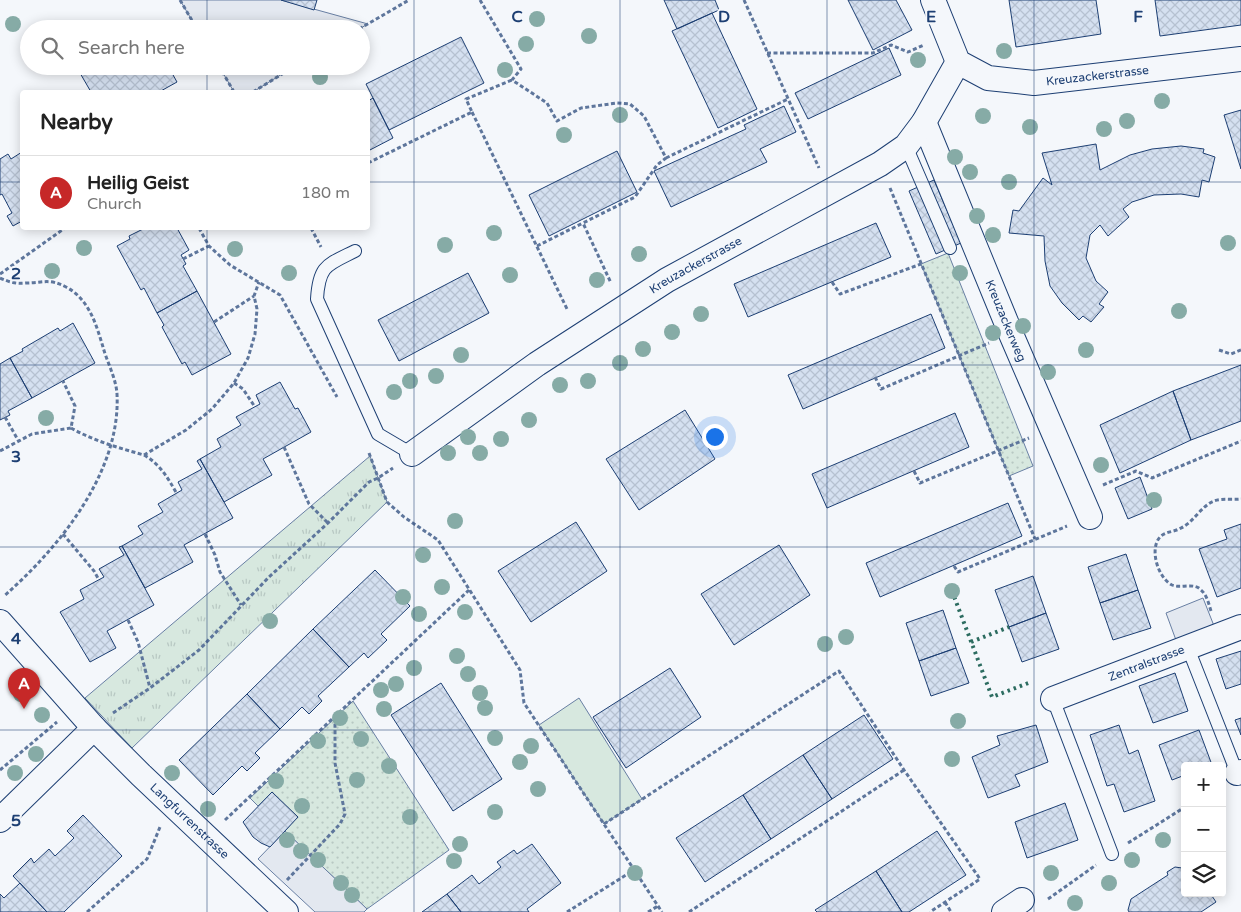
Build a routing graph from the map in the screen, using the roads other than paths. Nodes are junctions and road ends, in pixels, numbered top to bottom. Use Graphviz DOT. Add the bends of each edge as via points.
graph roads {
  1 [pos="933,0"];
  2 [pos="1241,59"];
  3 [pos="958,62"];
  4 [pos="924,122"];
  5 [pos="906,146"];
  6 [pos="950,248"];
  7 [pos="355,251"];
  8 [pos="412,454"];
  9 [pos="1090,517"];
  10 [pos="0,622"];
  11 [pos="1231,631"];
  12 [pos="1188,648"];
  13 [pos="1053,699"];
  14 [pos="94,728"];
  15 [pos="1239,773"];
  16 [pos="0,820"];
  17 [pos="1112,854"];
  18 [pos="278,905"];
  1 -- 3 [label="street"];
  2 -- 3 [label="street, Kreuzackerstrasse" via="1034,83 988,78"];
  3 -- 4 [label="street, Kreuzackerstrasse"];
  4 -- 5 [label="street, Kreuzackerstrasse"];
  4 -- 9 [label="street, Kreuzackerweg"];
  5 -- 6 [label="lane"];
  5 -- 8 [label="street, Kreuzackerstrasse" via="880,164 667,280 537,364"];
  7 -- 8 [label="lane" via="328,264 318,280 317,299 378,434"];
  10 -- 14 [label="street, Langfurrenstrasse"];
  11 -- 12 [label="street, Zentralstrasse"];
  12 -- 13 [label="street, Zentralstrasse"];
  12 -- 15 [label="lane"];
  13 -- 17 [label="lane"];
  14 -- 16 [label="street"];
  14 -- 18 [label="street, Langfurrenstrasse"];
}
